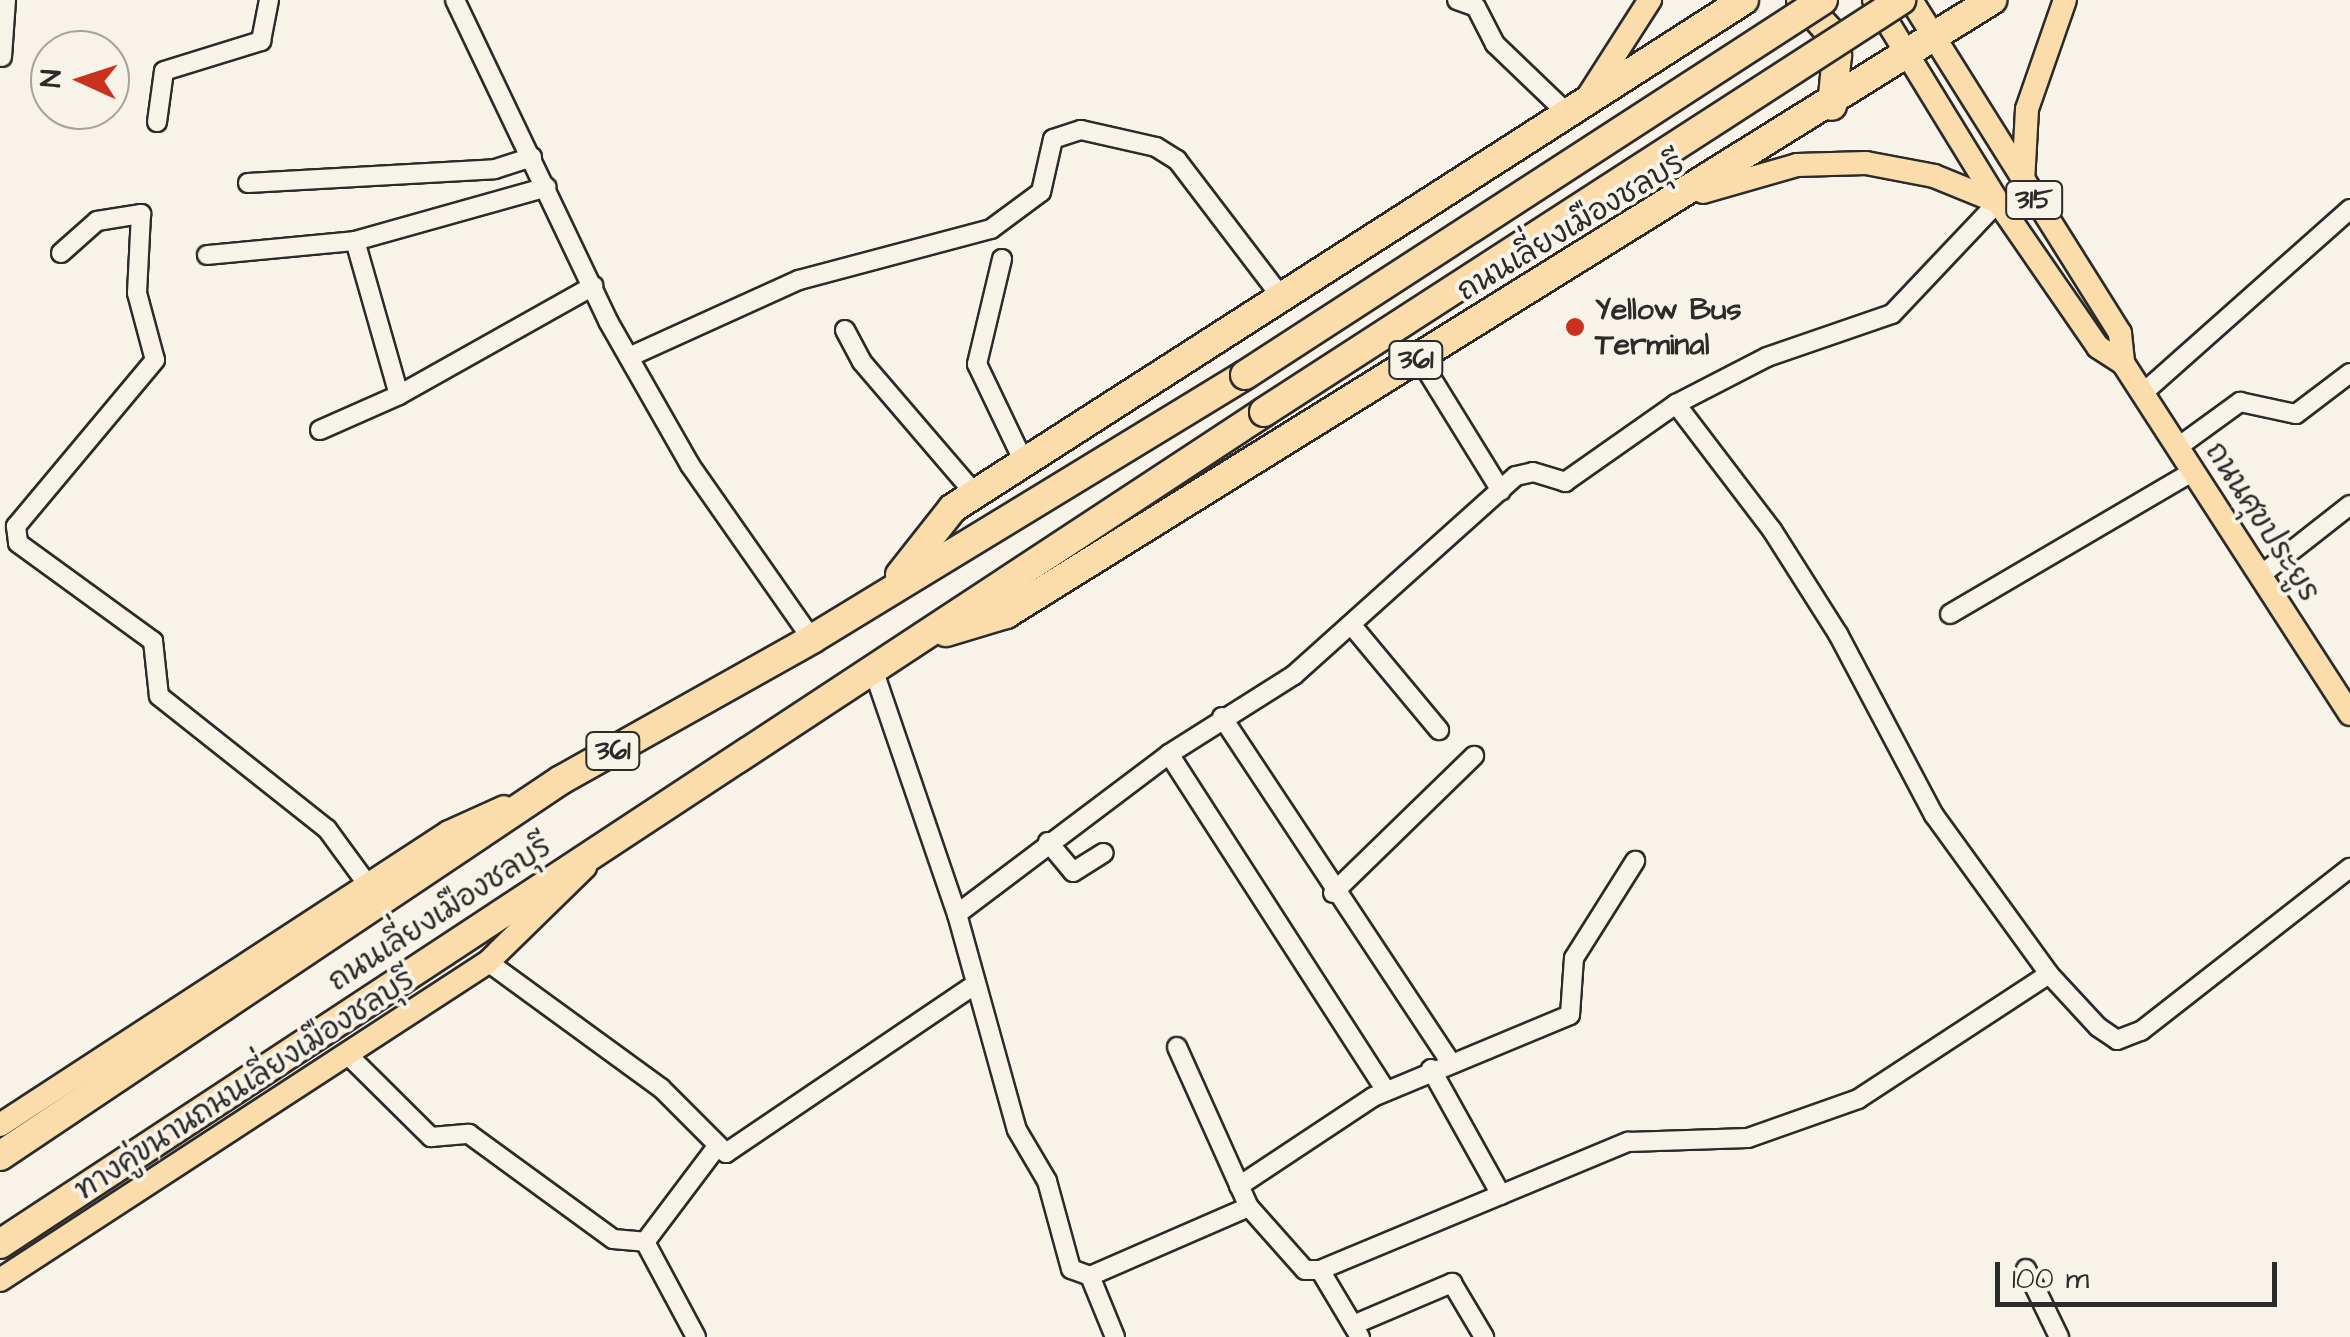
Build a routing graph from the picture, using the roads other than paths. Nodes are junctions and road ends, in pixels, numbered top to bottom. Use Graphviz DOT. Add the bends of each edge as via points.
graph roads {
  1 [pos="6,0"];
  2 [pos="269,0"];
  3 [pos="455,0"];
  4 [pos="1457,0"];
  5 [pos="1650,0"];
  6 [pos="1744,0"];
  7 [pos="1801,0"];
  8 [pos="1824,0"];
  9 [pos="1874,0"];
  10 [pos="1901,0"];
  11 [pos="1910,0"];
  12 [pos="1992,0"];
  13 [pos="2065,0"];
  14 [pos="1933,40"];
  15 [pos="2,57"];
  16 [pos="1906,57"];
  17 [pos="1832,106"];
  18 [pos="1576,107"];
  19 [pos="157,122"];
  20 [pos="532,157"];
  21 [pos="248,183"];
  22 [pos="2023,183"];
  23 [pos="547,187"];
  24 [pos="1998,202"];
  25 [pos="1666,208"];
  26 [pos="2350,208"];
  27 [pos="355,241"];
  28 [pos="61,252"];
  29 [pos="208,255"];
  30 [pos="1002,259"];
  31 [pos="593,286"];
  32 [pos="1282,298"];
  33 [pos="845,330"];
  34 [pos="629,357"];
  35 [pos="1419,358"];
  36 [pos="2123,363"];
  37 [pos="2350,374"];
  38 [pos="2143,393"];
  39 [pos="400,395"];
  40 [pos="1676,404"];
  41 [pos="320,430"];
  42 [pos="2178,447"];
  43 [pos="1024,462"];
  44 [pos="2194,471"];
  45 [pos="1501,491"];
  46 [pos="974,494"];
  47 [pos="2350,505"];
  48 [pos="8,530"];
  49 [pos="2262,574"];
  50 [pos="890,588"];
  51 [pos="1950,614"];
  52 [pos="1354,628"];
  53 [pos="812,639"];
  54 [pos="916,641"];
  55 [pos="873,669"];
  56 [pos="2350,714"];
  57 [pos="1222,717"];
  58 [pos="1438,730"];
  59 [pos="1169,754"];
  60 [pos="1474,756"];
  61 [pos="561,780"];
  62 [pos="1048,842"];
  63 [pos="601,850"];
  64 [pos="1104,853"];
  65 [pos="1635,861"];
  66 [pos="2350,868"];
  67 [pos="368,885"];
  68 [pos="1333,893"];
  69 [pos="957,914"];
  70 [pos="488,962"];
  71 [pos="2049,974"];
  72 [pos="976,984"];
  73 [pos="1177,1047"];
  74 [pos="348,1054"];
  75 [pos="1450,1060"];
  76 [pos="1432,1069"];
  77 [pos="1386,1090"];
  78 [pos="0,1124"];
  79 [pos="718,1145"];
  80 [pos="0,1156"];
  81 [pos="1240,1186"];
  82 [pos="1500,1194"];
  83 [pos="1249,1206"];
  84 [pos="645,1242"];
  85 [pos="0,1244"];
  86 [pos="2026,1269"];
  87 [pos="1320,1270"];
  88 [pos="1090,1276"];
  89 [pos="0,1280"];
  90 [pos="1356,1331"];
  91 [pos="696,1337"];
  92 [pos="1114,1337"];
  93 [pos="1484,1337"];
  94 [pos="2060,1337"];
  1 -- 15 [label="street"];
  2 -- 19 [label="street" via="262,41 164,71"];
  3 -- 20 [label="street"];
  4 -- 18 [label="street" via="1476,8 1496,44"];
  5 -- 18 [label="main road"];
  6 -- 18 [label="highway, ถนนเลี่ยงเมืองชลบุรี / 361"];
  7 -- 17 [label="highway" via="1828,30 1837,55"];
  8 -- 50 [label="highway, ถนนเลี่ยงเมืองชลบุรี / 361, bridge" via="1245,375"];
  9 -- 16 [label="main road, ถนนศุขประยูร / 315"];
  10 -- 54 [label="highway, ถนนเลี่ยงเมืองชลบุรี / 361, bridge"];
  11 -- 14 [label="main road, ถนนศุขประยูร / 315"];
  12 -- 14 [label="highway, ถนนเลี่ยงเมืองชลบุรี / 361"];
  13 -- 22 [label="main road" via="2027,109"];
  14 -- 16 [label="highway, ถนนเลี่ยงเมืองชลบุรี / 361"];
  14 -- 22 [label="main road, ถนนศุขประยูร / 315"];
  16 -- 17 [label="highway, ถนนเลี่ยงเมืองชลบุรี / 361"];
  16 -- 24 [label="main road, ถนนศุขประยูร / 315"];
  17 -- 25 [label="highway, ถนนเลี่ยงเมืองชลบุรี / 361"];
  18 -- 32 [label="highway, ถนนเลี่ยงเมืองชลบุรี / 361"];
  20 -- 21 [label="street" via="494,169"];
  20 -- 23 [label="street"];
  22 -- 36 [label="main road, ถนนศุขประยูร / 315" via="2120,333"];
  23 -- 27 [label="street"];
  23 -- 31 [label="street"];
  24 -- 25 [label="main road" via="1934,176 1796,164 1729,180"];
  24 -- 36 [label="main road, ถนนศุขประยูร / 315" via="2098,347"];
  24 -- 40 [label="street" via="1892,314 1768,357"];
  25 -- 35 [label="highway, ถนนเลี่ยงเมืองชลบุรี / 361"];
  26 -- 38 [label="street"];
  27 -- 29 [label="street"];
  27 -- 39 [label="street"];
  28 -- 48 [label="street" via="97,221 141,214 137,293 155,360"];
  30 -- 43 [label="street" via="977,364"];
  31 -- 34 [label="street"];
  31 -- 39 [label="street"];
  32 -- 34 [label="street" via="1177,160 1156,146 1081,130 1053,140 1042,192 991,229 799,280"];
  32 -- 43 [label="highway, ถนนเลี่ยงเมืองชลบุรี / 361"];
  33 -- 46 [label="street" via="862,362"];
  34 -- 53 [label="street" via="690,465"];
  35 -- 45 [label="street"];
  35 -- 54 [label="highway, ถนนเลี่ยงเมืองชลบุรี / 361" via="1006,614"];
  36 -- 38 [label="main road, ถนนศุขประยูร / 315"];
  37 -- 42 [label="street" via="2296,414 2240,402"];
  38 -- 42 [label="main road, ถนนศุขประยูร / 315"];
  39 -- 41 [label="street"];
  40 -- 45 [label="street" via="1564,482 1532,472"];
  40 -- 71 [label="street" via="1772,530 1934,815"];
  42 -- 44 [label="main road, ถนนศุขประยูร / 315"];
  43 -- 46 [label="highway, ถนนเลี่ยงเมืองชลบุรี / 361"];
  44 -- 49 [label="main road, ถนนศุขประยูร / 315"];
  44 -- 51 [label="street"];
  45 -- 52 [label="street"];
  46 -- 50 [label="highway, ถนนเลี่ยงเมืองชลบุรี / 361" via="953,508"];
  47 -- 49 [label="street"];
  48 -- 67 [label="street" via="153,641 159,696 327,829"];
  49 -- 56 [label="main road, ถนนศุขประยูร / 315"];
  50 -- 53 [label="highway, ถนนเลี่ยงเมืองชลบุรี / 361"];
  52 -- 57 [label="street"];
  52 -- 58 [label="street"];
  53 -- 61 [label="highway, ถนนเลี่ยงเมืองชลบุรี / 361"];
  54 -- 55 [label="highway, ถนนเลี่ยงเมืองชลบุรี / 361"];
  55 -- 63 [label="highway, ถนนเลี่ยงเมืองชลบุรี / 361"];
  55 -- 69 [label="street"];
  57 -- 59 [label="street"];
  57 -- 68 [label="street"];
  59 -- 62 [label="street"];
  59 -- 77 [label="street"];
  60 -- 68 [label="street"];
  61 -- 67 [label="main road, 361" via="449,832"];
  61 -- 80 [label="highway, ถนนเลี่ยงเมืองชลบุรี / 361"];
  62 -- 64 [label="street" via="1073,872"];
  62 -- 69 [label="street"];
  63 -- 70 [label="main road, ทางคู่ขนานถนนเลี่ยงเมืองชลบุรี / 361"];
  63 -- 85 [label="highway, ถนนเลี่ยงเมืองชลบุรี / 361"];
  65 -- 75 [label="street" via="1574,958 1570,1015"];
  66 -- 71 [label="street" via="2142,1031 2117,1040"];
  67 -- 78 [label="main road, 361"];
  68 -- 75 [label="street"];
  69 -- 72 [label="street"];
  70 -- 74 [label="main road, ทางคู่ขนานถนนเลี่ยงเมืองชลบุรี / 361"];
  70 -- 79 [label="street" via="661,1088"];
  71 -- 82 [label="street" via="1858,1099 1748,1138 1628,1142"];
  72 -- 79 [label="street" via="726,1153"];
  72 -- 88 [label="street" via="1017,1130 1047,1181 1071,1269"];
  73 -- 81 [label="street"];
  74 -- 84 [label="street" via="431,1137 469,1134 614,1239"];
  74 -- 89 [label="main road, ทางคู่ขนานถนนเลี่ยงเมืองชลบุรี / 361"];
  75 -- 76 [label="street"];
  76 -- 77 [label="street"];
  76 -- 82 [label="street"];
  77 -- 81 [label="street"];
  79 -- 84 [label="street"];
  81 -- 83 [label="street"];
  82 -- 87 [label="street"];
  83 -- 87 [label="street" via="1306,1270"];
  83 -- 88 [label="street"];
  84 -- 91 [label="street"];
  86 -- 94 [label="street"];
  87 -- 90 [label="street"];
  88 -- 92 [label="street"];
  90 -- 93 [label="street" via="1452,1283"];
}
